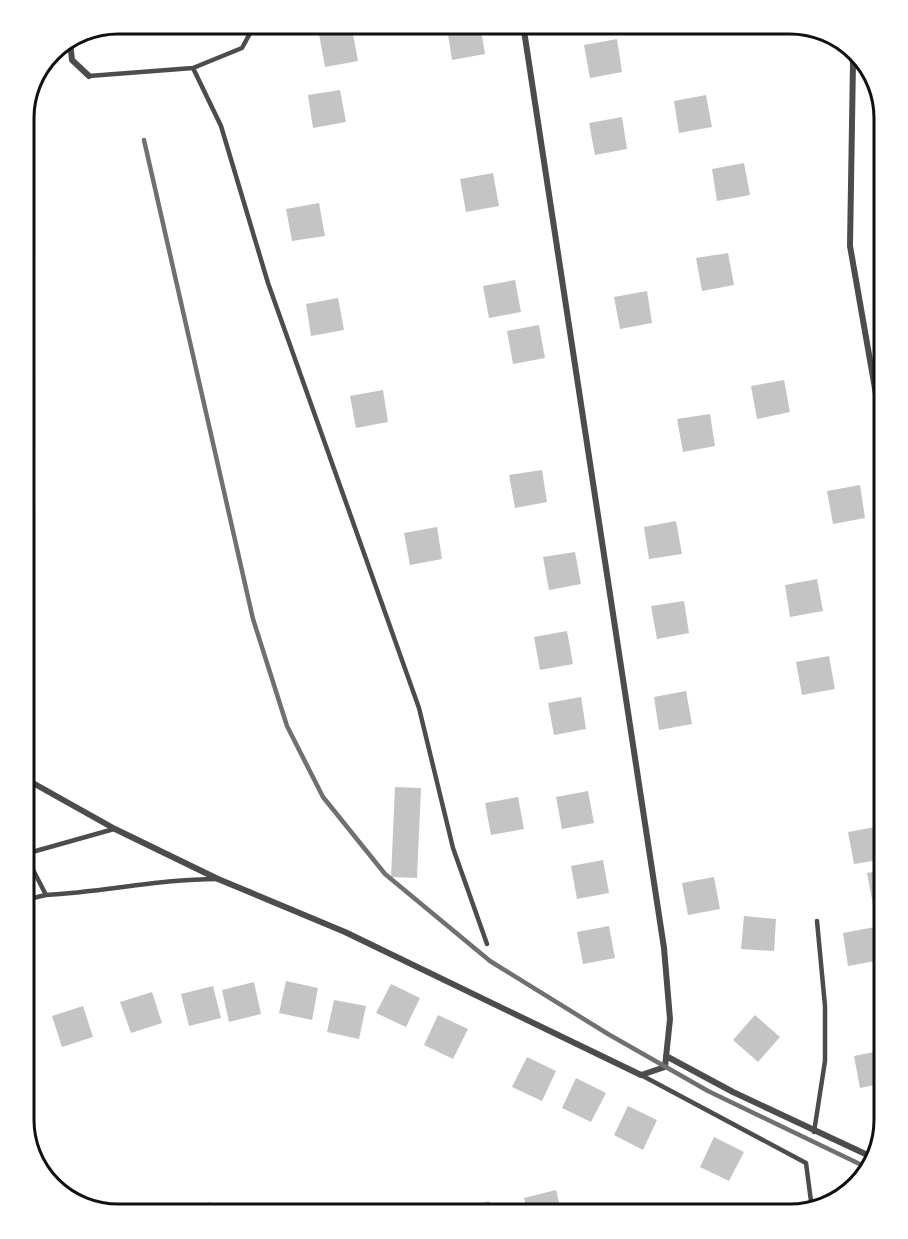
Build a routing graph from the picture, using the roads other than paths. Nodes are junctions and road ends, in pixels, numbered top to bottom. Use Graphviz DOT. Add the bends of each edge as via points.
graph roads {
  1 [pos="249,34"];
  2 [pos="525,35"];
  3 [pos="71,50"];
  4 [pos="853,64"];
  5 [pos="193,68"];
  6 [pos="89,76"];
  7 [pos="874,383"];
  8 [pos="34,784"];
  9 [pos="115,829"];
  10 [pos="34,851"];
  11 [pos="34,873"];
  12 [pos="218,879"];
  13 [pos="46,895"];
  14 [pos="34,898"];
  15 [pos="817,921"];
  16 [pos="487,944"];
  17 [pos="666,1056"];
  18 [pos="641,1075"];
  19 [pos="814,1132"];
  20 [pos="866,1155"];
  21 [pos="811,1202"];
  1 -- 5 [label="lane" via="242,48"];
  2 -- 17 [label="street" via="664,948 670,1019"];
  3 -- 6 [label="street" via="72,60"];
  4 -- 7 [label="street" via="850,246"];
  5 -- 6 [label="lane"];
  5 -- 16 [label="lane" via="221,126 268,283 419,708 453,848"];
  8 -- 9 [label="street"];
  9 -- 10 [label="lane"];
  9 -- 12 [label="street"];
  11 -- 13 [label="lane"];
  12 -- 13 [label="lane" via="178,879"];
  12 -- 18 [label="street" via="345,932"];
  13 -- 14 [label="lane"];
  15 -- 19 [label="lane" via="825,1006 825,1061"];
  17 -- 18 [label="street" via="665,1067"];
  17 -- 19 [label="street"];
  18 -- 21 [label="lane" via="806,1163"];
  19 -- 20 [label="street"];
}
